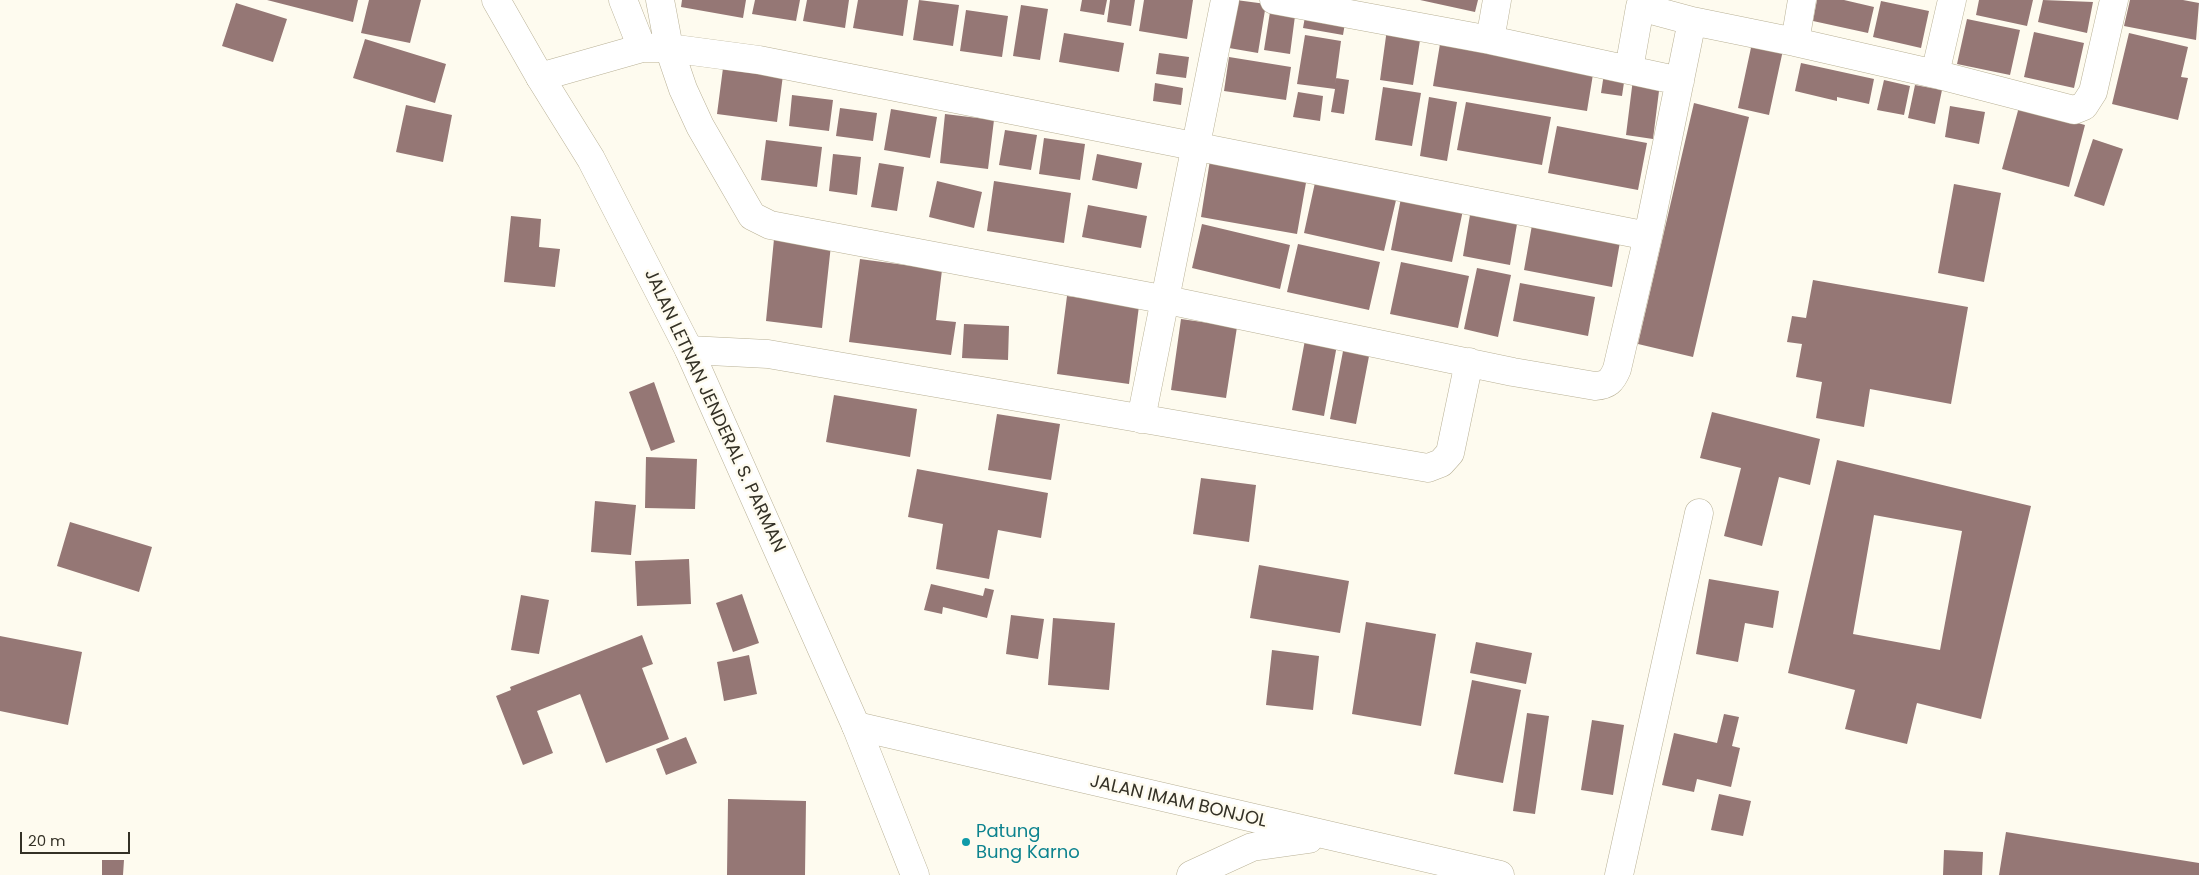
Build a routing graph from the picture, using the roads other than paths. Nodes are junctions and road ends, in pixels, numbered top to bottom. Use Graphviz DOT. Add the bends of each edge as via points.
graph roads {
  1 [pos="496,0"];
  2 [pos="622,0"];
  3 [pos="660,0"];
  4 [pos="1225,0"];
  5 [pos="1274,0"];
  6 [pos="1498,0"];
  7 [pos="1802,0"];
  8 [pos="1952,0"];
  9 [pos="2114,0"];
  10 [pos="1641,3"];
  11 [pos="1325,4"];
  12 [pos="1692,21"];
  13 [pos="1490,40"];
  14 [pos="1795,42"];
  15 [pos="655,48"];
  16 [pos="1629,69"];
  17 [pos="1935,74"];
  18 [pos="549,75"];
  19 [pos="1680,81"];
  20 [pos="1196,147"];
  21 [pos="1648,236"];
  22 [pos="1167,300"];
  23 [pos="689,350"];
  24 [pos="1469,362"];
  25 [pos="1141,419"];
  26 [pos="1699,513"];
  27 [pos="856,726"];
  28 [pos="1327,836"];
  29 [pos="915,875"];
  30 [pos="1191,875"];
  31 [pos="1500,875"];
  32 [pos="1619,875"];
  1 -- 18 [label="main road, JALAN LETNAN JENDERAL S. PARMAN"];
  2 -- 15 [label="main road"];
  3 -- 15 [label="main road"];
  4 -- 20 [label="main road"];
  5 -- 11 [label="main road"];
  6 -- 13 [label="main road"];
  7 -- 14 [label="main road"];
  8 -- 17 [label="main road"];
  9 -- 17 [label="main road" via="2093,92 2084,106 2074,110"];
  10 -- 12 [label="main road"];
  10 -- 16 [label="main road"];
  11 -- 13 [label="main road"];
  12 -- 14 [label="main road"];
  12 -- 19 [label="main road"];
  13 -- 16 [label="main road"];
  14 -- 17 [label="main road"];
  15 -- 18 [label="main road" via="615,54"];
  15 -- 20 [label="main road" via="758,60"];
  15 -- 22 [label="main road" via="683,89 700,126 752,216 770,225"];
  16 -- 19 [label="main road"];
  18 -- 23 [label="main road, JALAN LETNAN JENDERAL S. PARMAN"];
  19 -- 21 [label="main road"];
  20 -- 21 [label="main road"];
  20 -- 22 [label="main road"];
  21 -- 24 [label="main road" via="1617,369 1606,385 1586,385"];
  22 -- 24 [label="main road"];
  22 -- 25 [label="main road"];
  23 -- 25 [label="main road" via="768,354"];
  23 -- 27 [label="main road, JALAN LETNAN JENDERAL S. PARMAN"];
  24 -- 25 [label="main road" via="1450,453 1441,463 1428,468"];
  26 -- 32 [label="main road"];
  27 -- 28 [label="main road, JALAN IMAM BONJOL"];
  27 -- 29 [label="main road, JALAN LETNAN JENDERAL S. PARMAN"];
  28 -- 30 [label="main road" via="1252,847"];
  28 -- 31 [label="main road, JALAN IMAM BONJOL"];
}
